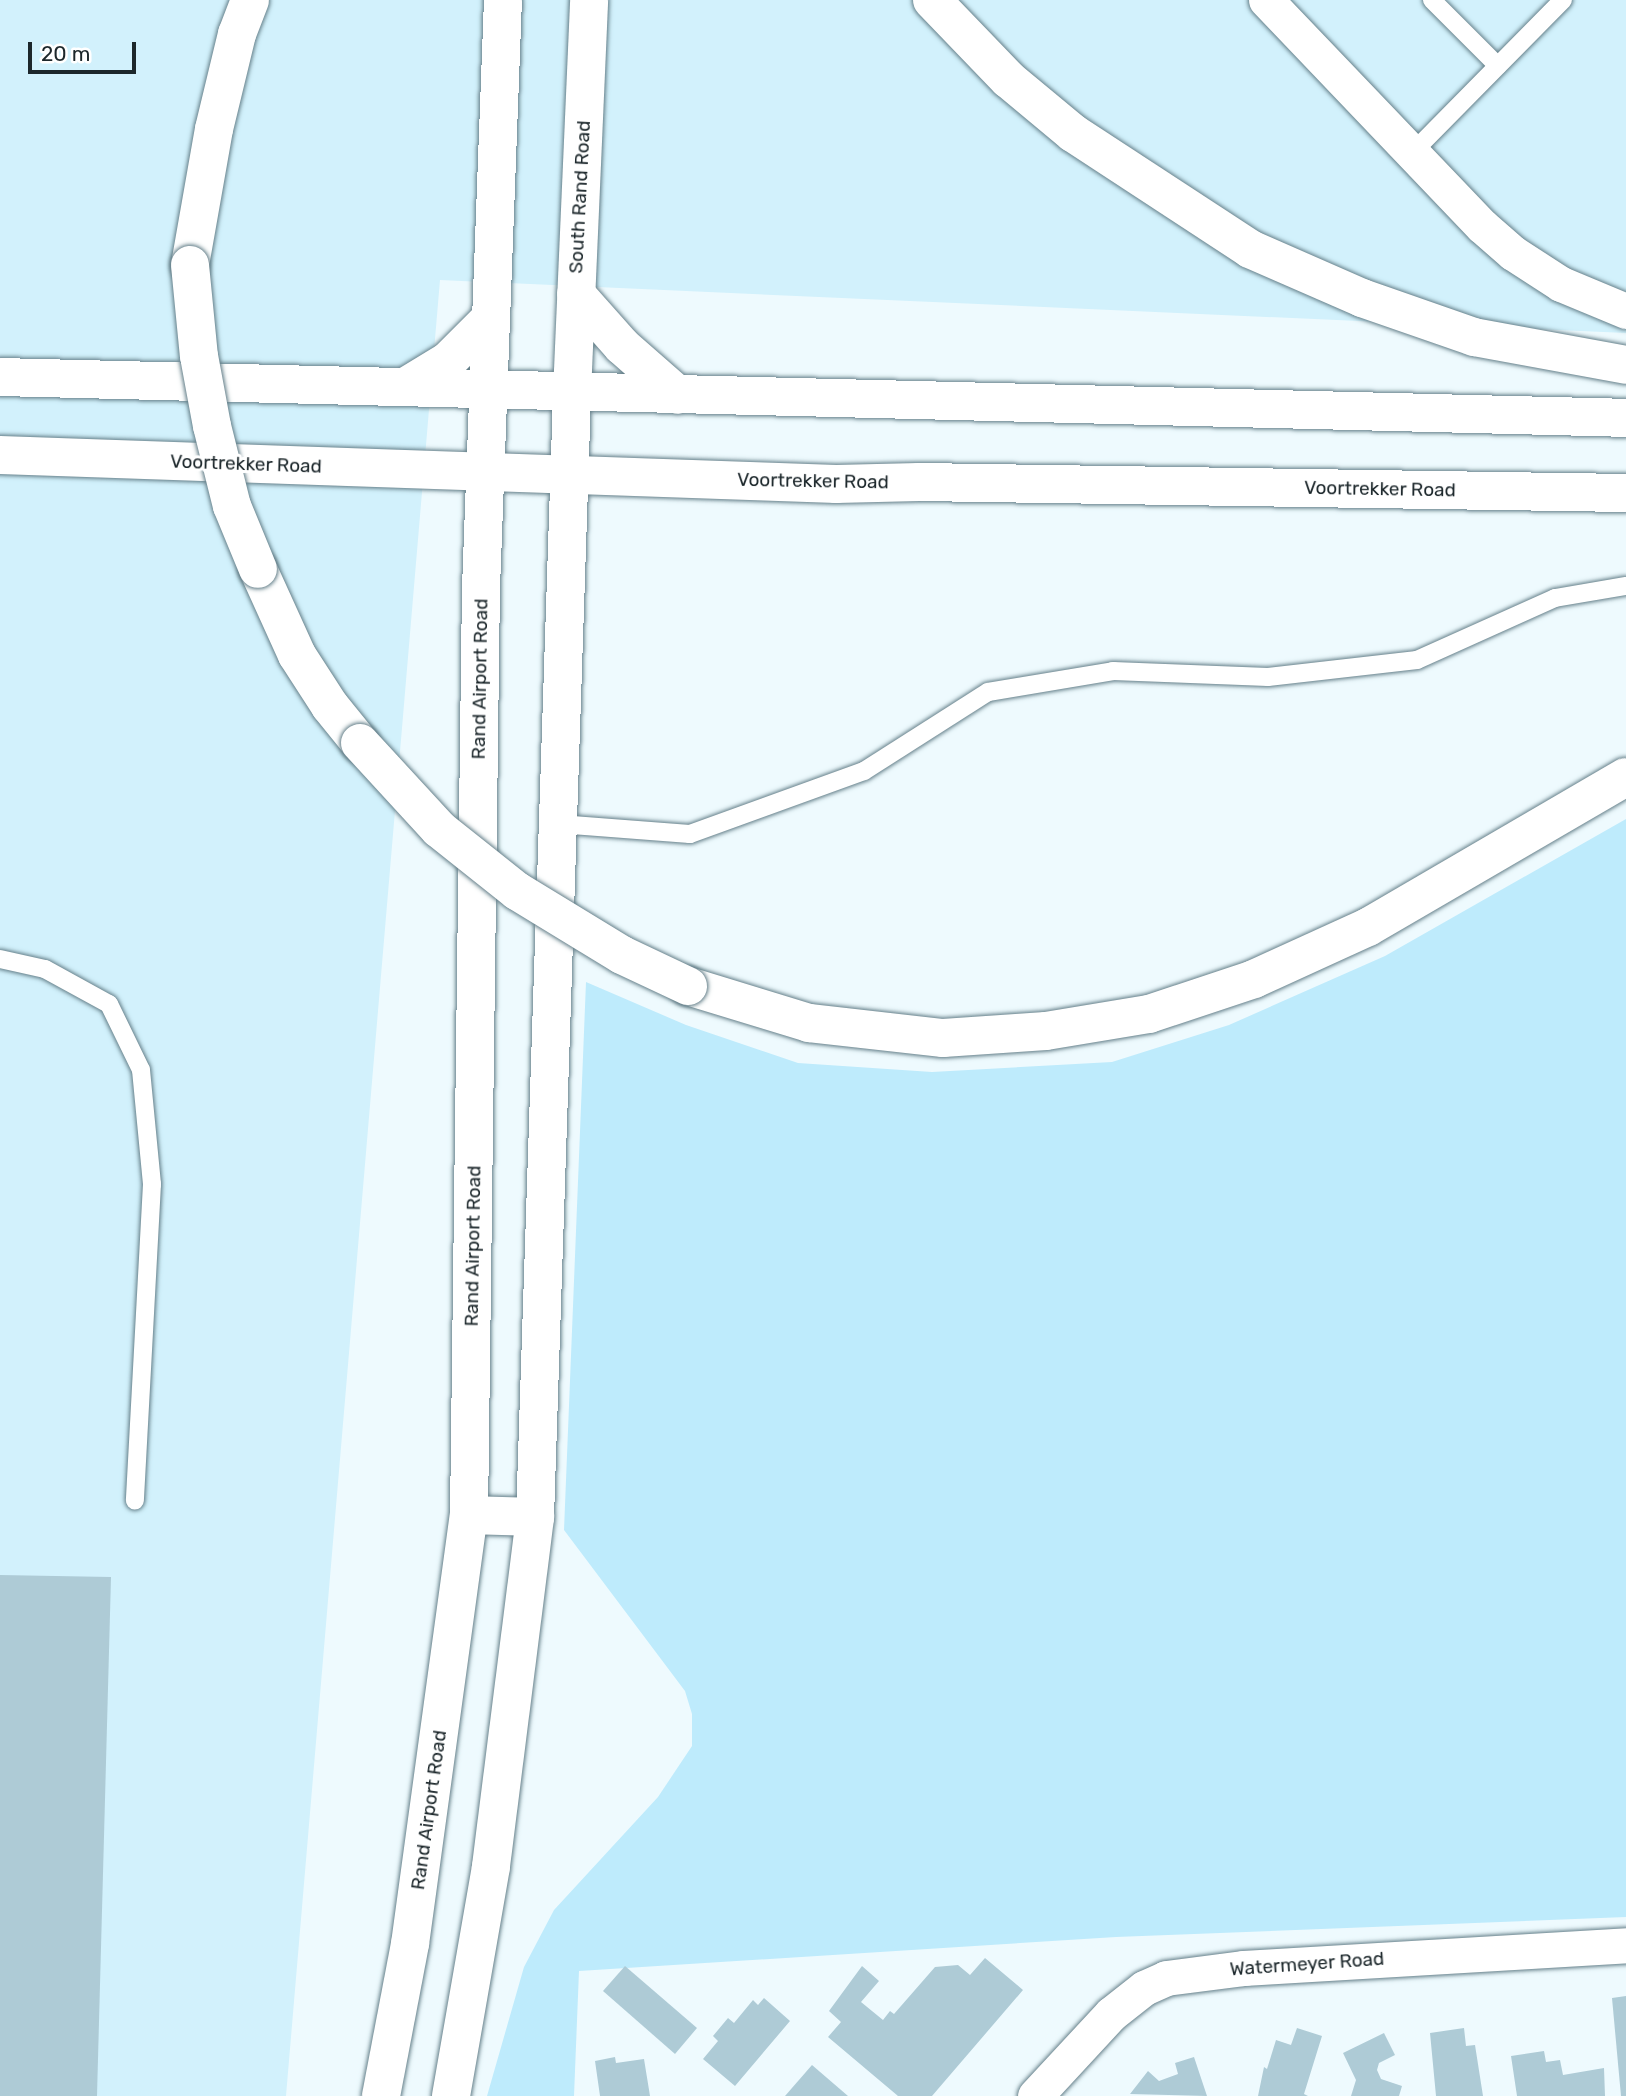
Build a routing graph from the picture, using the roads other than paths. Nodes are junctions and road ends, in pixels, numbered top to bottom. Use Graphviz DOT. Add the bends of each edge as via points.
graph roads {
  1 [pos="250,0"];
  2 [pos="503,0"];
  3 [pos="589,0"];
  4 [pos="932,0"];
  5 [pos="1266,0"];
  6 [pos="1432,0"];
  7 [pos="1563,0"];
  8 [pos="1498,66"];
  9 [pos="1412,153"];
  10 [pos="576,294"];
  11 [pos="1626,311"];
  12 [pos="491,319"];
  13 [pos="1626,365"];
  14 [pos="0,377"];
  15 [pos="405,387"];
  16 [pos="487,389"];
  17 [pos="572,393"];
  18 [pos="678,395"];
  19 [pos="1626,418"];
  20 [pos="0,455"];
  21 [pos="485,472"];
  22 [pos="570,474"];
  23 [pos="1626,493"];
  24 [pos="1626,586"];
  25 [pos="1626,777"];
  26 [pos="559,824"];
  27 [pos="0,959"];
  28 [pos="135,1501"];
  29 [pos="468,1515"];
  30 [pos="535,1517"];
  31 [pos="1626,1945"];
  32 [pos="381,2096"];
  33 [pos="451,2096"];
  34 [pos="1035,2096"];
  1 -- 25 [label="main road, bridge" via="214,129 190,265 199,356 232,506 297,655 360,743 439,828 499,878 622,955 688,985 809,1023 943,1038 1046,1031 1149,1014 1254,979 1368,927"];
  2 -- 12 [label="main road"];
  3 -- 10 [label="main road, South Rand Road"];
  4 -- 13 [label="main road" via="1008,79 1073,133 1250,249 1362,298 1474,337"];
  5 -- 9 [label="street"];
  6 -- 8 [label="lane"];
  7 -- 8 [label="lane"];
  8 -- 9 [label="lane"];
  9 -- 11 [label="street" via="1513,253 1561,284"];
  10 -- 17 [label="main road, South Rand Road"];
  10 -- 18 [label="main road" via="622,346"];
  12 -- 15 [label="main road" via="448,361"];
  12 -- 16 [label="main road"];
  14 -- 15 [label="main road"];
  15 -- 16 [label="main road"];
  16 -- 17 [label="main road"];
  16 -- 21 [label="main road, Rand Airport Road"];
  17 -- 18 [label="main road"];
  17 -- 22 [label="main road"];
  18 -- 19 [label="main road"];
  20 -- 21 [label="main road, Voortrekker Road"];
  21 -- 22 [label="main road, Voortrekker Road"];
  21 -- 29 [label="main road, Rand Airport Road"];
  22 -- 23 [label="main road, Voortrekker Road" via="836,484"];
  22 -- 26 [label="main road"];
  24 -- 26 [label="lane" via="1555,598 1417,660 1268,677 1112,671 988,692 864,771 690,834"];
  26 -- 30 [label="main road"];
  27 -- 28 [label="lane" via="45,970 109,1004 141,1070 152,1184"];
  29 -- 30 [label="main road"];
  29 -- 32 [label="main road, Rand Airport Road" via="410,1944"];
  30 -- 33 [label="main road" via="491,1866"];
  31 -- 34 [label="street, Watermeyer Road" via="1244,1968 1166,1978 1144,1988 1111,2014"];
}
